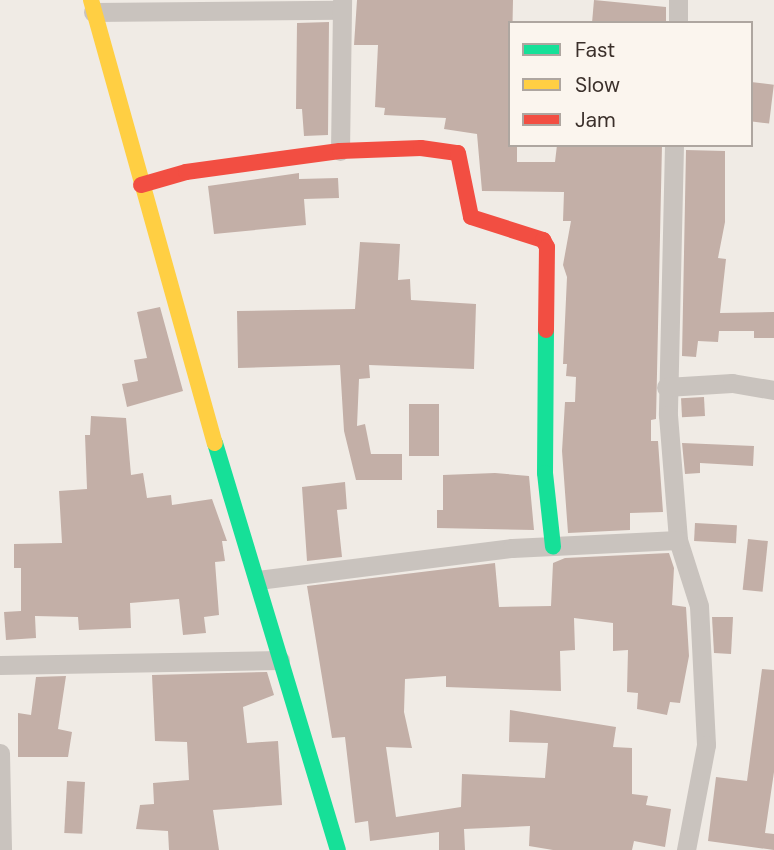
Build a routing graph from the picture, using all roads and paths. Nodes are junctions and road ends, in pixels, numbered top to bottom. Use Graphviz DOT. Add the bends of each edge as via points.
graph roads {
  1 [pos="678,0"];
  2 [pos="341,5"];
  3 [pos="92,6"];
  4 [pos="677,21"];
  5 [pos="674,147"];
  6 [pos="340,151"];
  7 [pos="141,185"];
  8 [pos="666,387"];
  9 [pos="774,390"];
  10 [pos="678,540"];
  11 [pos="553,547"];
  12 [pos="258,580"];
  13 [pos="280,660"];
  14 [pos="0,666"];
  15 [pos="0,753"];
  16 [pos="2,850"];
  17 [pos="338,850"];
  18 [pos="686,850"];
  1 -- 4 [label="street"];
  2 -- 3 [label="street"];
  2 -- 6 [label="street"];
  3 -- 7 [label="street"];
  5 -- 8 [label="street"];
  6 -- 7 [label="street" via="186,172"];
  6 -- 11 [label="street" via="454,149 463,164 471,217 543,240 547,247 545,473"];
  7 -- 12 [label="street"];
  8 -- 9 [label="street" via="732,383"];
  8 -- 10 [label="street"];
  10 -- 11 [label="street"];
  10 -- 18 [label="street" via="698,606 706,745"];
  11 -- 12 [label="street" via="512,548"];
  12 -- 13 [label="street"];
  13 -- 14 [label="street"];
  13 -- 17 [label="street"];
  15 -- 16 [label="street"];
}
